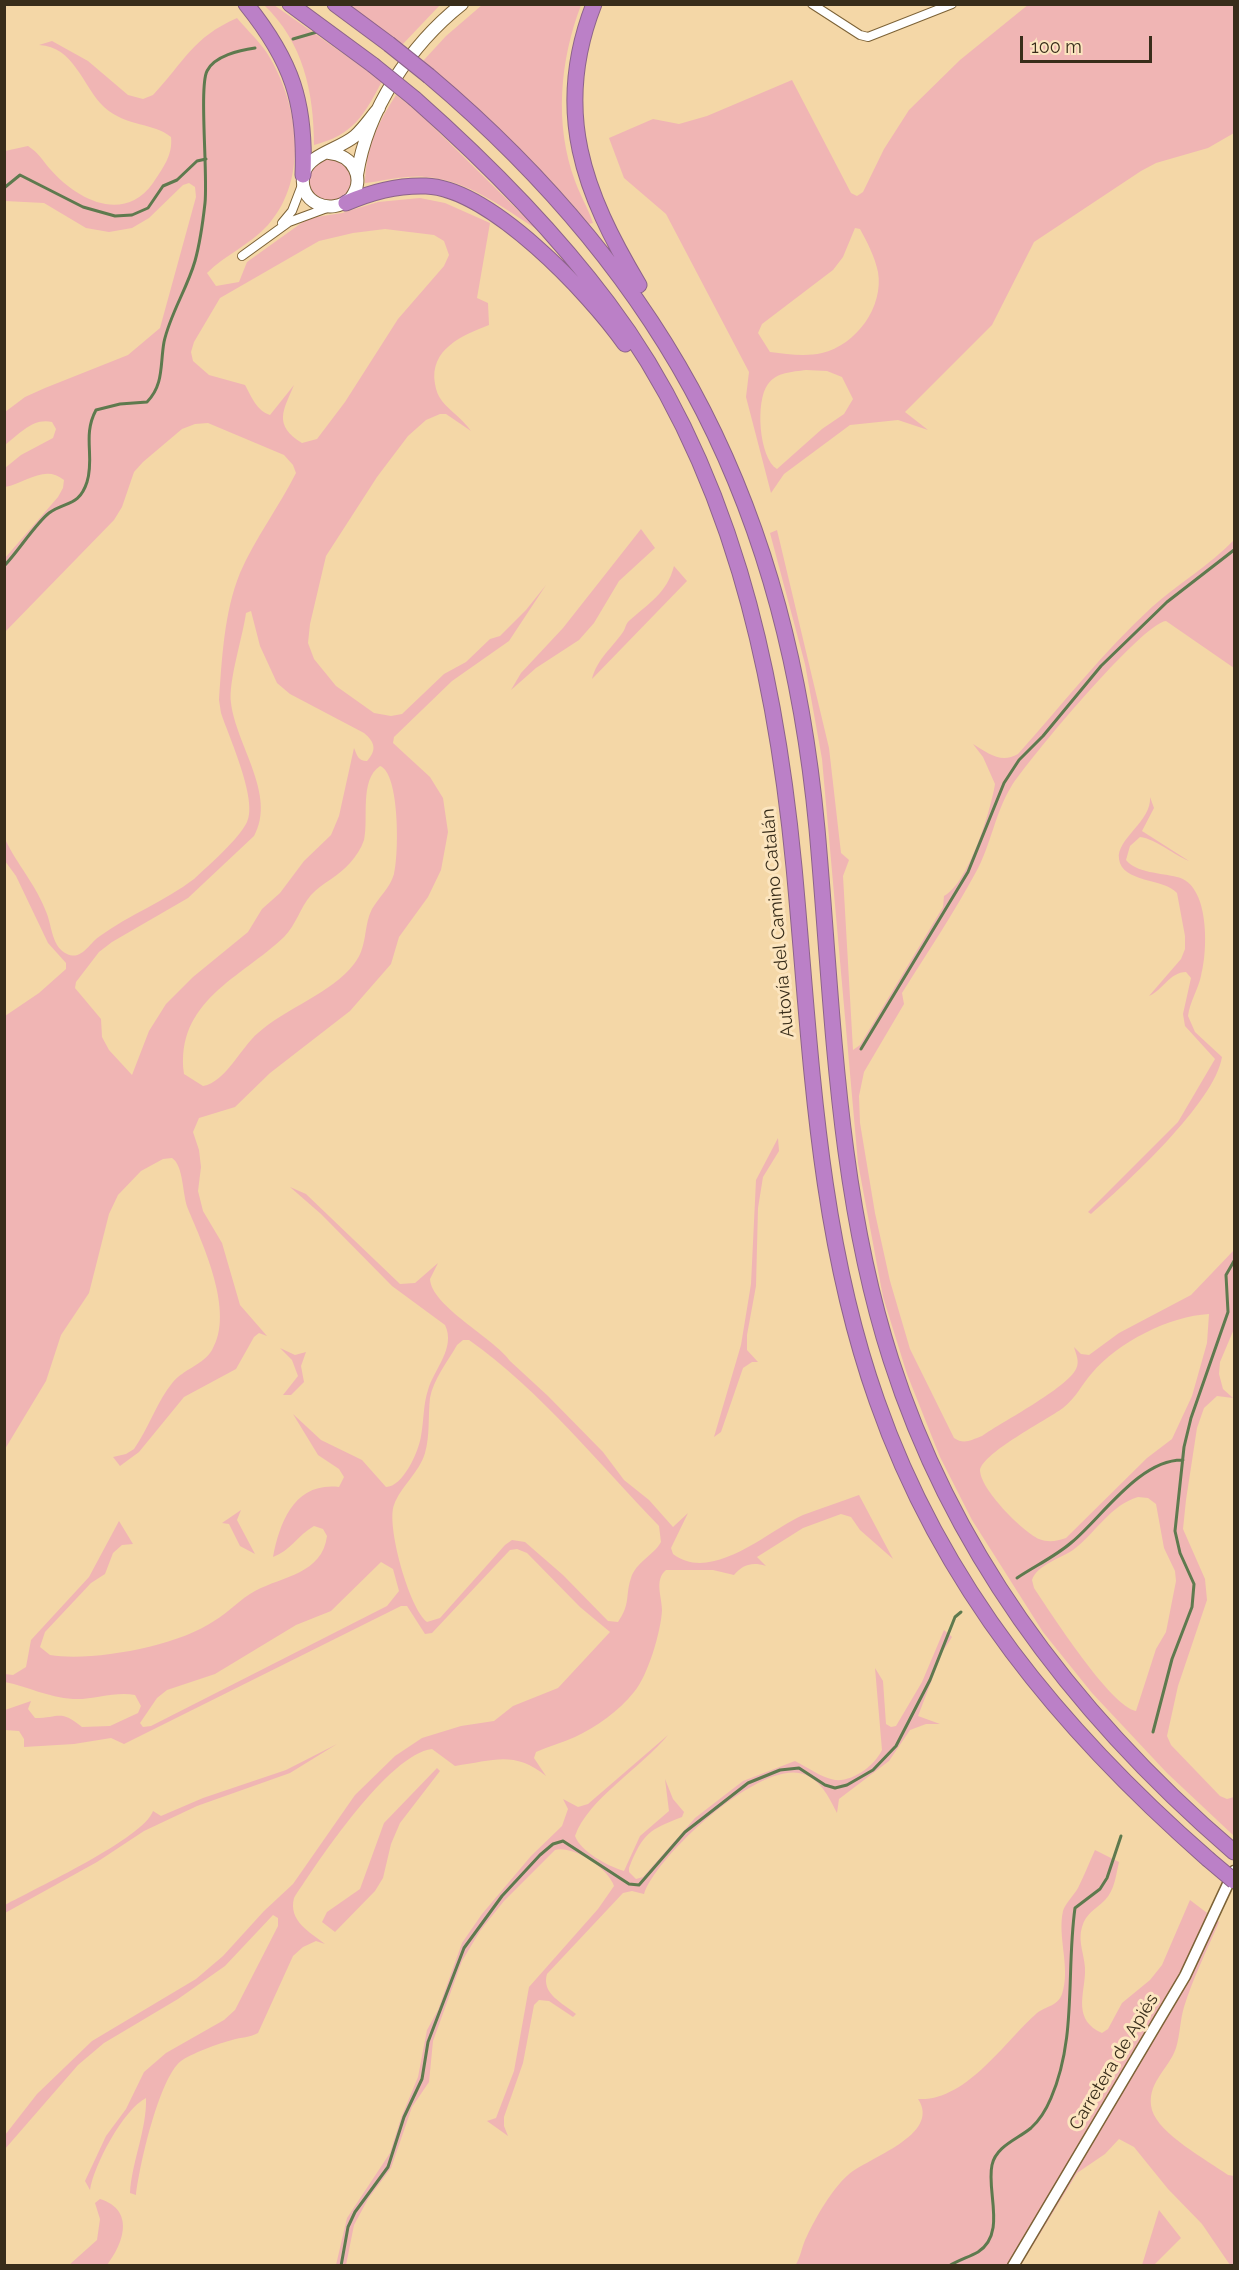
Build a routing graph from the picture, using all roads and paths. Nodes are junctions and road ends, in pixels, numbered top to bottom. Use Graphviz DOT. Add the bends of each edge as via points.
graph roads {
  1 [pos="246,4"];
  2 [pos="290,4"];
  3 [pos="335,4"];
  4 [pos="462,4"];
  5 [pos="594,4"];
  6 [pos="812,4"];
  7 [pos="948,5"];
  8 [pos="379,108"];
  9 [pos="329,153"];
  10 [pos="357,176"];
  11 [pos="303,178"];
  12 [pos="346,203"];
  13 [pos="328,208"];
  14 [pos="261,242"];
  15 [pos="242,256"];
  16 [pos="704,472"];
  17 [pos="736,481"];
  18 [pos="1234,1852"];
  19 [pos="1234,1871"];
  20 [pos="1234,1881"];
  21 [pos="1013,2265"];
  1 -- 11 [label="highway" via="279,50 301,105"];
  2 -- 16 [label="highway, Autovía del Camino Catalán, bridge" via="415,99 503,181 571,256 611,306 670,402"];
  3 -- 17 [label="highway, bridge" via="429,76 500,137 544,182 621,276 664,340 689,382"];
  4 -- 8 [label="main road" via="417,48"];
  5 -- 17 [label="highway" via="579,54 575,100 585,175 616,245 711,412"];
  6 -- 7 [label="street" via="868,37"];
  8 -- 9 [label="main road" via="356,135"];
  8 -- 10 [label="main road" via="364,143"];
  9 -- 10 [label="main road" via="348,159"];
  9 -- 11 [label="main road" via="314,158"];
  10 -- 12 [label="main road" via="356,190"];
  11 -- 13 [label="main road" via="310,200"];
  11 -- 14 [label="street" via="292,211"];
  12 -- 13 [label="main road"];
  12 -- 16 [label="highway" via="385,189 427,186 457,194 499,217 561,271 620,336 662,398"];
  13 -- 14 [label="street" via="302,215"];
  14 -- 15 [label="street"];
  16 -- 20 [label="highway, Autovía del Camino Catalán, bridge" via="742,575 767,675 788,809 814,1111 824,1183 840,1268 877,1402 931,1524 1005,1645 1094,1752"];
  17 -- 18 [label="highway" via="773,589 797,689 816,823 837,1070 854,1202 876,1306 905,1401 962,1526 1028,1633 1119,1743"];
  19 -- 21 [label="street, Carretera de Apiés" via="1189,1969"];
}
